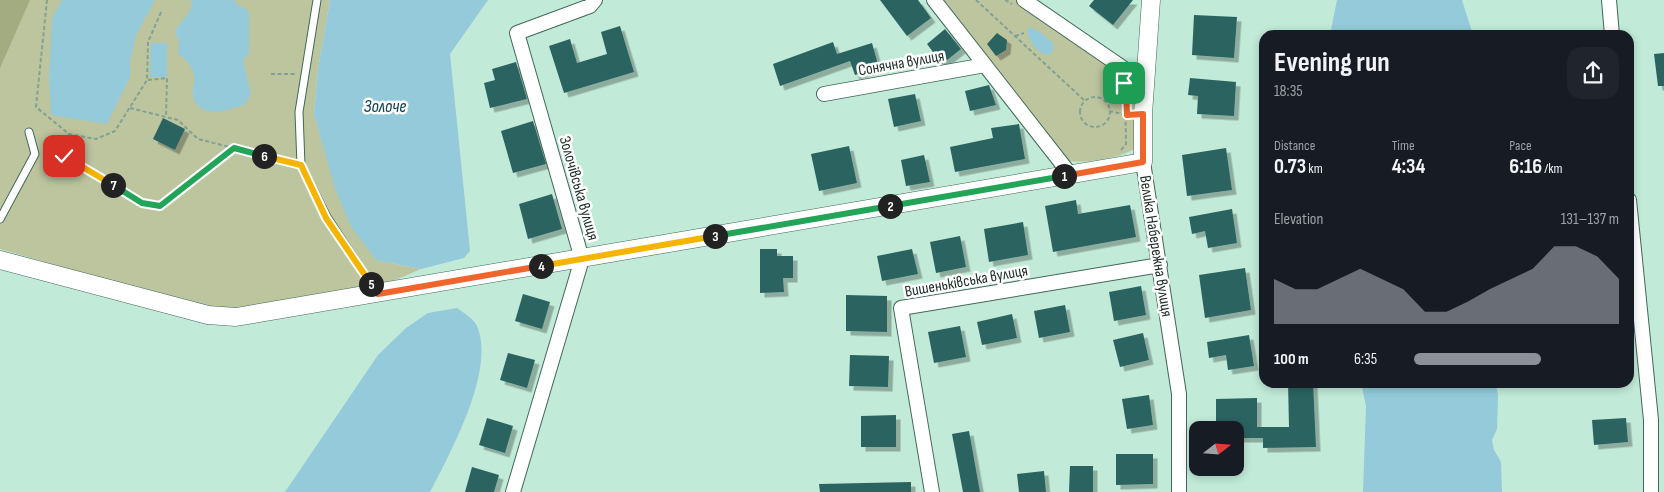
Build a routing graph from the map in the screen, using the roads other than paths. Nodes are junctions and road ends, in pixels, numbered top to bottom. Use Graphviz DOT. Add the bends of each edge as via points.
graph roads {
  1 [pos="317,0"];
  2 [pos="595,0"];
  3 [pos="934,0"];
  4 [pos="1151,0"];
  5 [pos="1609,0"];
  6 [pos="1019,3"];
  7 [pos="1612,30"];
  8 [pos="984,65"];
  9 [pos="1145,83"];
  10 [pos="824,94"];
  11 [pos="29,132"];
  12 [pos="1143,162"];
  13 [pos="1070,174"];
  14 [pos="0,219"];
  15 [pos="1634,250"];
  16 [pos="582,259"];
  17 [pos="0,260"];
  18 [pos="1160,264"];
  19 [pos="378,294"];
  20 [pos="513,492"];
  21 [pos="932,492"];
  22 [pos="1179,492"];
  23 [pos="1652,492"];
  1 -- 19 [label="lane" via="299,112 301,165 326,218"];
  2 -- 16 [label="street, Золочівська вулиця" via="590,6 517,34"];
  3 -- 8 [label="street, Сонячна вулиця"];
  4 -- 9 [label="street, Велика Набережна вулиця"];
  5 -- 7 [label="street"];
  6 -- 9 [label="street"];
  8 -- 10 [label="street, Сонячна вулиця"];
  8 -- 13 [label="street, Сонячна вулиця"];
  9 -- 12 [label="street, Велика Набережна вулиця" via="1135,114"];
  11 -- 14 [label="lane" via="35,154"];
  12 -- 13 [label="street"];
  12 -- 18 [label="street, Велика Набережна вулиця"];
  13 -- 16 [label="street"];
  15 -- 23 [label="street" via="1651,420"];
  16 -- 19 [label="street"];
  16 -- 20 [label="street, Золочівська вулиця"];
  17 -- 19 [label="street" via="228,318"];
  18 -- 21 [label="street, Вишеньківська вулиця" via="901,308"];
  18 -- 22 [label="street, Велика Набережна вулиця" via="1179,394"];
}
